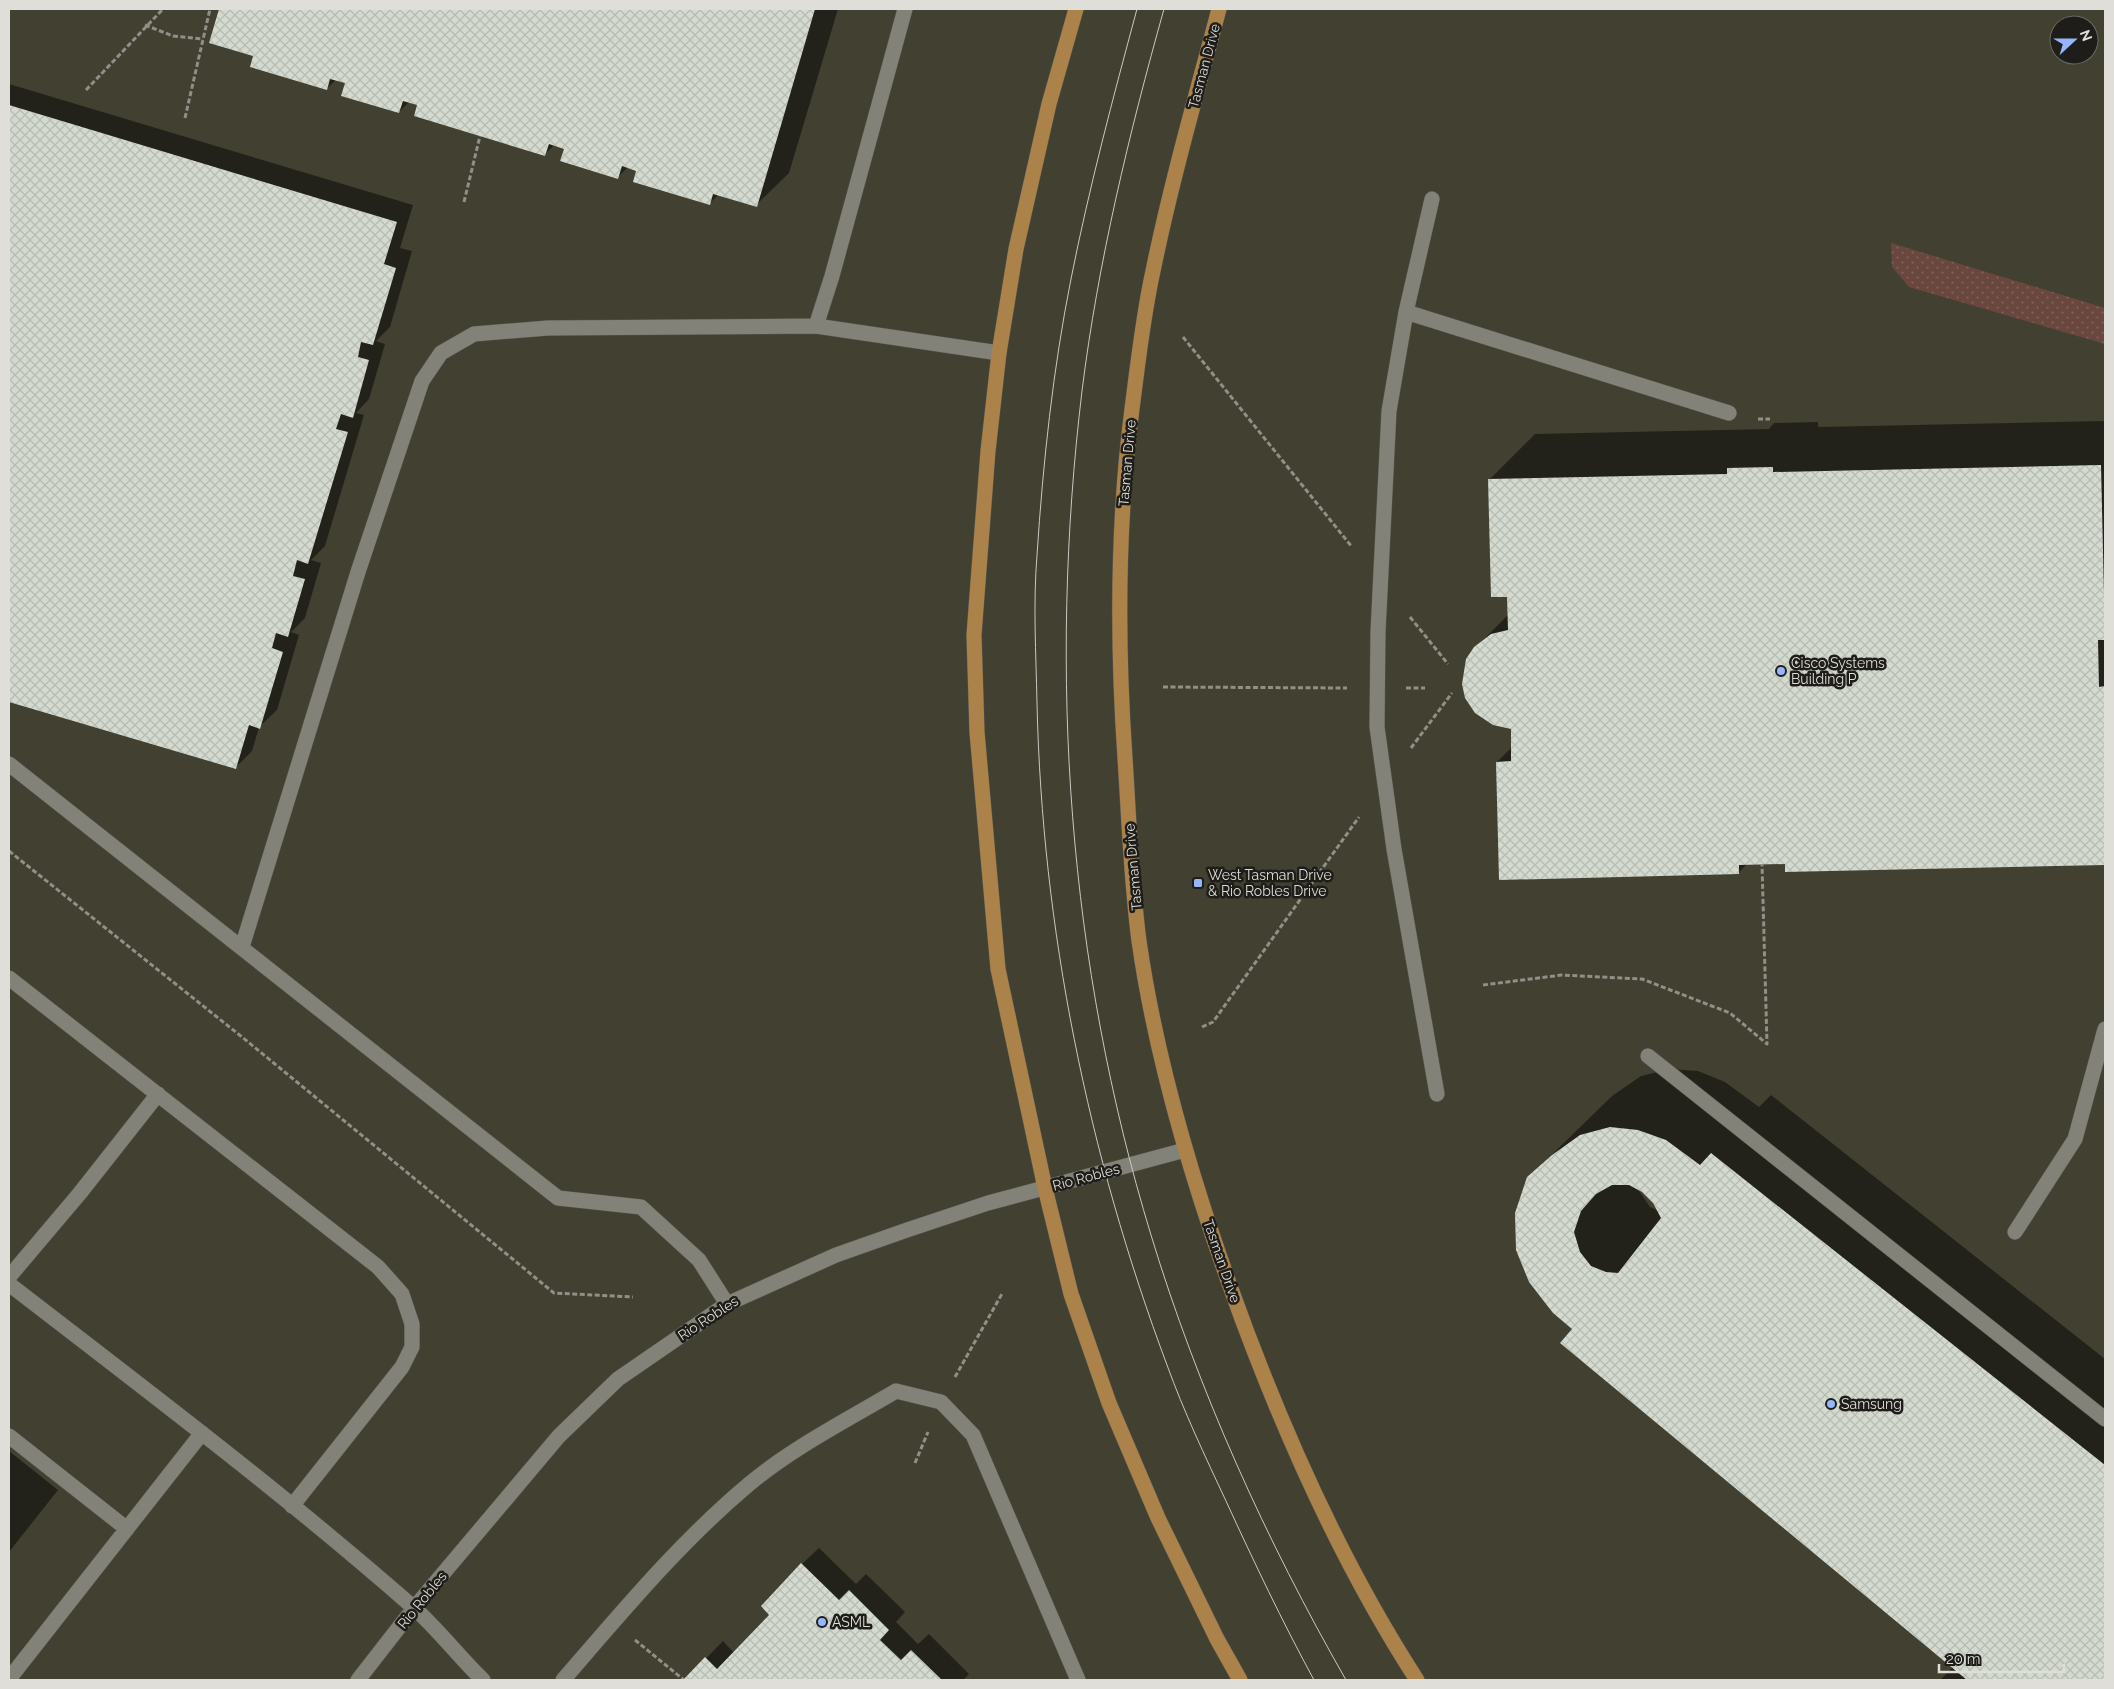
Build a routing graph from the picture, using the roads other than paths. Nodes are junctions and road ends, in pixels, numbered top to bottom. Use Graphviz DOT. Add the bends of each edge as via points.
graph roads {
  1 [pos="905,9"];
  2 [pos="1076,9"];
  3 [pos="1219,9"];
  4 [pos="1432,199"];
  5 [pos="1406,312"];
  6 [pos="816,326"];
  7 [pos="999,353"];
  8 [pos="1729,413"];
  9 [pos="9,764"];
  10 [pos="242,947"];
  11 [pos="9,978"];
  12 [pos="2105,1029"];
  13 [pos="1648,1056"];
  14 [pos="158,1094"];
  15 [pos="1437,1094"];
  16 [pos="1185,1150"];
  17 [pos="1045,1188"];
  18 [pos="2014,1232"];
  19 [pos="9,1277"];
  20 [pos="9,1284"];
  21 [pos="727,1304"];
  22 [pos="2105,1420"];
  23 [pos="202,1433"];
  24 [pos="9,1436"];
  25 [pos="292,1506"];
  26 [pos="127,1529"];
  27 [pos="414,1608"];
  28 [pos="9,1679"];
  29 [pos="358,1680"];
  30 [pos="483,1680"];
  31 [pos="563,1680"];
  32 [pos="1078,1680"];
  33 [pos="1240,1680"];
  34 [pos="1417,1680"];
  1 -- 6 [label="street"];
  2 -- 7 [label="main road" via="1049,104 1016,249"];
  3 -- 16 [label="main road, Tasman Drive" via="1152,274 1132,413 1120,553 1121,694 1139,940 1164,1069"];
  4 -- 5 [label="street"];
  5 -- 8 [label="street"];
  5 -- 15 [label="street" via="1388,411 1377,727 1394,849"];
  6 -- 7 [label="street"];
  6 -- 10 [label="street" via="548,328 474,334 441,353 422,380 358,572"];
  7 -- 17 [label="main road" via="974,635 977,732 998,969"];
  9 -- 10 [label="street"];
  10 -- 21 [label="street" via="558,1198 641,1207 699,1260"];
  11 -- 14 [label="street"];
  12 -- 18 [label="street" via="2075,1139"];
  13 -- 22 [label="street"];
  14 -- 19 [label="street"];
  14 -- 25 [label="street" via="378,1267 402,1294 412,1324 412,1347 402,1367"];
  16 -- 17 [label="street, Rio Robles"];
  16 -- 34 [label="main road, Tasman Drive" via="1255,1355 1300,1464 1350,1564"];
  17 -- 21 [label="street, Rio Robles" via="988,1203 836,1255"];
  17 -- 33 [label="main road" via="1071,1294 1109,1403 1158,1518"];
  20 -- 23 [label="street"];
  21 -- 27 [label="street, Rio Robles" via="618,1379 559,1436"];
  23 -- 25 [label="street"];
  23 -- 26 [label="street"];
  24 -- 26 [label="street"];
  25 -- 27 [label="street"];
  26 -- 28 [label="street"];
  27 -- 29 [label="street, Rio Robles"];
  27 -- 30 [label="street"];
  31 -- 32 [label="street" via="674,1552 749,1484 824,1433 896,1392 941,1402 973,1435"];
}
